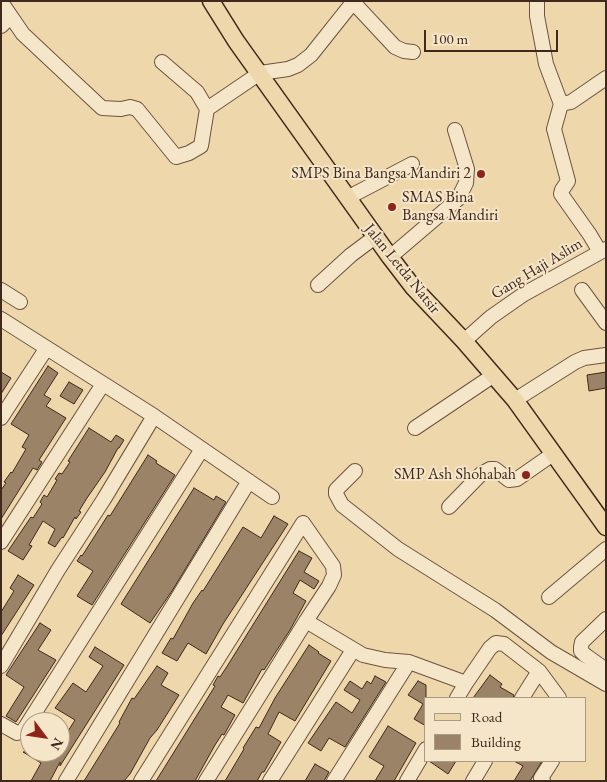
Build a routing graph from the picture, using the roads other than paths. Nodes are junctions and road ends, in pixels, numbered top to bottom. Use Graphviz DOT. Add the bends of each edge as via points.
graph roads {
  1 [pos="211,1"];
  2 [pos="537,1"];
  3 [pos="1,2"];
  4 [pos="353,2"];
  5 [pos="6,21"];
  6 [pos="413,52"];
  7 [pos="162,62"];
  8 [pos="260,73"];
  9 [pos="606,78"];
  10 [pos="561,104"];
  11 [pos="207,109"];
  12 [pos="455,130"];
  13 [pos="412,164"];
  14 [pos="347,198"];
  15 [pos="375,237"];
  16 [pos="603,250"];
  17 [pos="390,257"];
  18 [pos="318,284"];
  19 [pos="1,290"];
  20 [pos="582,290"];
  21 [pos="20,302"];
  22 [pos="1,319"];
  23 [pos="606,323"];
  24 [pos="464,341"];
  25 [pos="46,349"];
  26 [pos="606,355"];
  27 [pos="494,375"];
  28 [pos="103,384"];
  29 [pos="515,400"];
  30 [pos="154,416"];
  31 [pos="1,418"];
  32 [pos="415,428"];
  33 [pos="202,449"];
  34 [pos="553,454"];
  35 [pos="355,471"];
  36 [pos="249,480"];
  37 [pos="272,497"];
  38 [pos="449,507"];
  39 [pos="606,527"];
  40 [pos="1,542"];
  41 [pos="606,549"];
  42 [pos="549,597"];
  43 [pos="606,619"];
  44 [pos="306,621"];
  45 [pos="353,650"];
  46 [pos="409,662"];
  47 [pos="1,666"];
  48 [pos="606,670"];
  49 [pos="539,671"];
  50 [pos="466,683"];
  51 [pos="606,684"];
  52 [pos="458,697"];
  53 [pos="523,697"];
  54 [pos="558,697"];
  55 [pos="1,724"];
  56 [pos="424,752"];
  57 [pos="484,762"];
  58 [pos="551,762"];
  59 [pos="541,780"];
  60 [pos="66,781"];
  61 [pos="141,781"];
  62 [pos="206,781"];
  63 [pos="270,781"];
  64 [pos="334,781"];
  65 [pos="407,781"];
  66 [pos="472,781"];
  1 -- 8 [label="main road, Jalan Letda Natsir"];
  2 -- 10 [label="street" via="546,64"];
  3 -- 5 [label="street"];
  4 -- 6 [label="street" via="395,47"];
  4 -- 8 [label="street" via="311,55 298,65"];
  5 -- 11 [label="street" via="102,108 130,106 137,109 176,157 201,146"];
  7 -- 11 [label="street" via="197,92"];
  8 -- 11 [label="street"];
  8 -- 14 [label="main road, Jalan Letda Natsir"];
  9 -- 10 [label="street" via="571,102"];
  10 -- 16 [label="street" via="554,129 568,181 561,194"];
  12 -- 17 [label="street" via="467,169 466,183 458,199"];
  13 -- 14 [label="street"];
  14 -- 15 [label="main road, Jalan Letda Natsir"];
  15 -- 17 [label="main road, Jalan Letda Natsir"];
  15 -- 18 [label="street"];
  16 -- 24 [label="street, Gang Haji Aslim" via="524,294"];
  17 -- 24 [label="main road, Jalan Letda Natsir"];
  19 -- 21 [label="street"];
  20 -- 23 [label="street"];
  22 -- 25 [label="street"];
  24 -- 27 [label="main road, Jalan Letda Natsir"];
  25 -- 28 [label="street"];
  25 -- 31 [label="street"];
  26 -- 29 [label="street" via="575,362"];
  27 -- 29 [label="main road, Jalan Letda Natsir"];
  27 -- 32 [label="street"];
  28 -- 30 [label="street"];
  28 -- 40 [label="street"];
  29 -- 34 [label="main road, Jalan Letda Natsir"];
  30 -- 33 [label="street"];
  30 -- 47 [label="street"];
  33 -- 36 [label="street"];
  33 -- 55 [label="street" via="25,728 17,733"];
  34 -- 38 [label="street" via="517,479 509,480 495,469 490,469"];
  34 -- 39 [label="main road, Jalan Letda Natsir"];
  35 -- 51 [label="street" via="336,490 342,505 398,549 495,610 551,652"];
  36 -- 37 [label="street"];
  36 -- 60 [label="street"];
  41 -- 42 [label="street"];
  43 -- 48 [label="street" via="582,642 581,651"];
  44 -- 45 [label="street"];
  44 -- 61 [label="street" via="334,575 333,566 303,523"];
  44 -- 62 [label="street"];
  45 -- 46 [label="street" via="385,660"];
  45 -- 63 [label="street"];
  46 -- 50 [label="street"];
  46 -- 64 [label="street"];
  49 -- 50 [label="street" via="504,644 496,643"];
  49 -- 53 [label="street"];
  49 -- 54 [label="street"];
  50 -- 52 [label="street"];
  56 -- 65 [label="street"];
  57 -- 66 [label="street"];
  58 -- 59 [label="street"];
}
